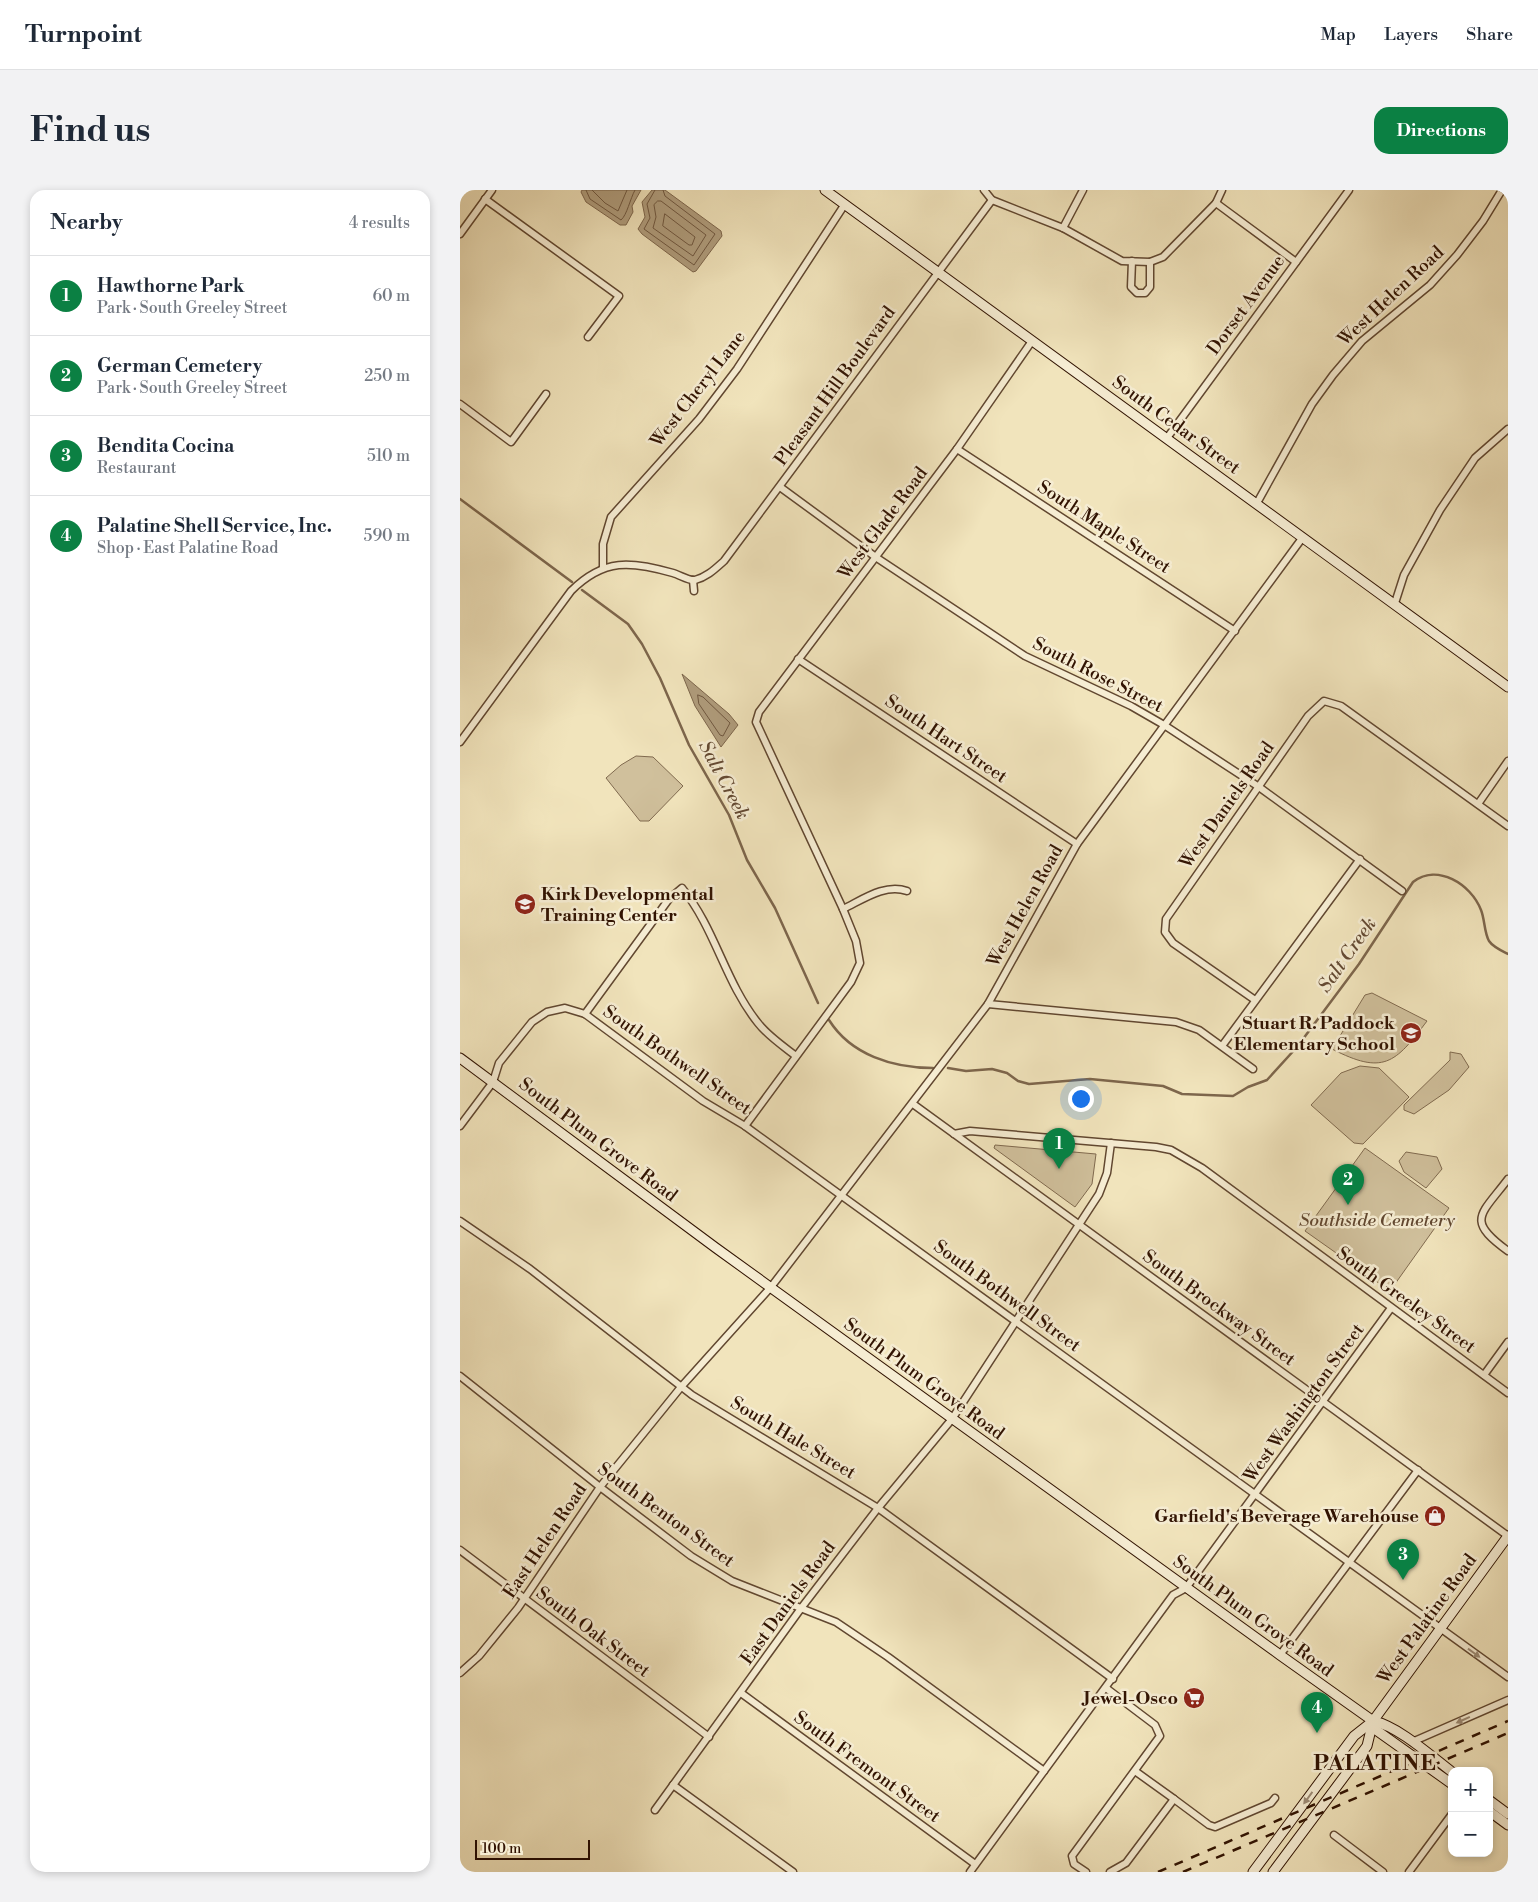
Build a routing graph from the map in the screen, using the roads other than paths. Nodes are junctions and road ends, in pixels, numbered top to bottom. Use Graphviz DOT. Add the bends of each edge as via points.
graph roads {
  1 [pos="492,190"];
  2 [pos="825,190"];
  3 [pos="984,190"];
  4 [pos="1083,190"];
  5 [pos="1222,190"];
  6 [pos="1349,190"];
  7 [pos="1502,190"];
  8 [pos="486,199"];
  9 [pos="992,200"];
  10 [pos="1216,203"];
  11 [pos="845,204"];
  12 [pos="1063,228"];
  13 [pos="460,234"];
  14 [pos="1132,261"];
  15 [pos="1150,262"];
  16 [pos="1296,262"];
  17 [pos="937,271"];
  18 [pos="588,337"];
  19 [pos="1032,341"];
  20 [pos="546,394"];
  21 [pos="460,404"];
  22 [pos="1508,429"];
  23 [pos="1167,438"];
  24 [pos="957,449"];
  25 [pos="780,487"];
  26 [pos="1258,503"];
  27 [pos="1304,538"];
  28 [pos="876,558"];
  29 [pos="602,567"];
  30 [pos="693,580"];
  31 [pos="694,591"];
  32 [pos="1395,603"];
  33 [pos="1235,631"];
  34 [pos="798,659"];
  35 [pos="1508,687"];
  36 [pos="1164,725"];
  37 [pos="460,742"];
  38 [pos="1508,761"];
  39 [pos="1258,786"];
  40 [pos="1478,804"];
  41 [pos="1508,826"];
  42 [pos="1077,844"];
  43 [pos="1360,859"];
  44 [pos="907,891"];
  45 [pos="1402,891"];
  46 [pos="843,909"];
  47 [pos="1255,1000"];
  48 [pos="988,1004"];
  49 [pos="585,1014"];
  50 [pos="1222,1046"];
  51 [pos="796,1056"];
  52 [pos="460,1058"];
  53 [pos="1253,1069"];
  54 [pos="493,1082"];
  55 [pos="913,1104"];
  56 [pos="460,1126"];
  57 [pos="745,1126"];
  58 [pos="954,1134"];
  59 [pos="1111,1143"];
  60 [pos="1508,1178"];
  61 [pos="840,1194"];
  62 [pos="460,1221"];
  63 [pos="1078,1225"];
  64 [pos="1508,1252"];
  65 [pos="771,1287"];
  66 [pos="1391,1308"];
  67 [pos="1017,1322"];
  68 [pos="1508,1342"];
  69 [pos="1484,1375"];
  70 [pos="460,1376"];
  71 [pos="682,1387"];
  72 [pos="1508,1393"];
  73 [pos="1324,1402"];
  74 [pos="952,1419"];
  75 [pos="1418,1470"];
  76 [pos="600,1487"];
  77 [pos="1256,1494"];
  78 [pos="878,1508"];
  79 [pos="1508,1536"];
  80 [pos="460,1550"];
  81 [pos="1349,1563"];
  82 [pos="1186,1588"];
  83 [pos="524,1599"];
  84 [pos="802,1607"];
  85 [pos="1440,1629"];
  86 [pos="1280,1655"];
  87 [pos="460,1673"];
  88 [pos="1508,1678"];
  89 [pos="1113,1679"];
  90 [pos="1106,1688"];
  91 [pos="741,1693"];
  92 [pos="1508,1700"];
  93 [pos="1373,1721"];
  94 [pos="709,1737"];
  95 [pos="1412,1742"];
  96 [pos="1448,1769"];
  97 [pos="1044,1771"];
  98 [pos="1135,1771"];
  99 [pos="1448,1781"];
  100 [pos="673,1785"];
  101 [pos="1174,1798"];
  102 [pos="1275,1798"];
  103 [pos="1493,1803"];
  104 [pos="655,1810"];
  105 [pos="1490,1812"];
  106 [pos="1508,1814"];
  107 [pos="1448,1819"];
  108 [pos="1508,1825"];
  109 [pos="1334,1836"];
  110 [pos="975,1864"];
  111 [pos="793,1872"];
  112 [pos="970,1872"];
  113 [pos="1086,1872"];
  114 [pos="1110,1872"];
  115 [pos="1253,1872"];
  116 [pos="1273,1872"];
  117 [pos="1383,1872"];
  118 [pos="1409,1872"];
  1 -- 8 [label="street"];
  2 -- 11 [label="main road, South Cedar Street"];
  3 -- 9 [label="street"];
  4 -- 12 [label="street"];
  5 -- 10 [label="street"];
  6 -- 16 [label="street, Dorset Avenue"];
  7 -- 26 [label="street, West Helen Road" via="1458,255 1430,285 1362,341 1334,374 1312,404"];
  8 -- 13 [label="street"];
  8 -- 18 [label="street" via="620,296"];
  9 -- 12 [label="street"];
  9 -- 17 [label="street, Pleasant Hill Boulevard"];
  10 -- 15 [label="street" via="1163,257"];
  10 -- 16 [label="street"];
  11 -- 17 [label="main road, South Cedar Street"];
  11 -- 29 [label="street, West Cheryl Lane" via="738,369 699,419 611,517 603,544"];
  12 -- 14 [label="street" via="1122,261"];
  14 -- 15 [label="street"];
  14 -- 15 [label="street" via="1131,287 1145,293 1150,287"];
  16 -- 23 [label="street, Dorset Avenue"];
  17 -- 19 [label="main road, South Cedar Street"];
  17 -- 25 [label="street, Pleasant Hill Boulevard"];
  19 -- 23 [label="main road, South Cedar Street"];
  19 -- 24 [label="street, West Glade Road"];
  20 -- 21 [label="street" via="511,442"];
  22 -- 32 [label="street" via="1475,458 1440,510 1404,576"];
  23 -- 26 [label="main road, South Cedar Street"];
  24 -- 28 [label="street, West Glade Road"];
  24 -- 33 [label="street, South Maple Street"];
  25 -- 28 [label="street, South Rose Street"];
  25 -- 30 [label="street, Pleasant Hill Boulevard" via="724,561 708,574"];
  26 -- 27 [label="main road, South Cedar Street"];
  27 -- 32 [label="main road, South Cedar Street"];
  27 -- 33 [label="street, West Helen Road"];
  28 -- 34 [label="street, West Glade Road"];
  28 -- 36 [label="street, South Rose Street" via="1026,656 1132,706"];
  29 -- 30 [label="street" via="634,563"];
  29 -- 37 [label="street" via="571,591"];
  30 -- 31 [label="street"];
  32 -- 35 [label="main road, South Cedar Street"];
  33 -- 36 [label="street, West Helen Road"];
  34 -- 42 [label="street, South Hart Street"];
  34 -- 46 [label="street, West Glade Road" via="759,712 756,722"];
  36 -- 39 [label="street, South Rose Street"];
  36 -- 42 [label="street, West Helen Road"];
  38 -- 40 [label="street"];
  39 -- 40 [label="street, West Daniels Road" via="1308,716 1324,701 1342,706"];
  39 -- 43 [label="street, South Rose Street"];
  39 -- 47 [label="street, West Daniels Road" via="1166,919 1165,932 1174,943"];
  40 -- 41 [label="street"];
  42 -- 48 [label="street, West Helen Road"];
  43 -- 45 [label="street, South Rose Street"];
  43 -- 47 [label="street"];
  44 -- 46 [label="street" via="897,887"];
  46 -- 51 [label="street" via="856,941 860,963 851,982"];
  47 -- 50 [label="street"];
  48 -- 50 [label="street" via="1176,1022 1199,1030"];
  48 -- 55 [label="street, West Helen Road"];
  49 -- 51 [label="street" via="669,899 682,888 695,904 742,1001 759,1024"];
  49 -- 54 [label="street, South Bothwell Street" via="565,1008 547,1012 532,1022 499,1063"];
  49 -- 57 [label="street, South Bothwell Street" via="703,1101"];
  50 -- 53 [label="street"];
  51 -- 57 [label="street"];
  52 -- 54 [label="main road, South Plum Grove Road"];
  54 -- 56 [label="street"];
  54 -- 65 [label="main road, South Plum Grove Road"];
  55 -- 58 [label="street, South Brockway Street"];
  55 -- 61 [label="street, West Helen Road"];
  57 -- 61 [label="street, South Bothwell Street"];
  58 -- 59 [label="street, South Greeley Street" via="970,1131"];
  58 -- 63 [label="street, South Brockway Street"];
  59 -- 63 [label="street" via="1104,1184"];
  59 -- 66 [label="street, South Greeley Street" via="1171,1150 1185,1156"];
  60 -- 64 [label="street" via="1482,1214 1481,1226 1487,1236"];
  61 -- 65 [label="street, West Helen Road"];
  61 -- 67 [label="street, South Bothwell Street"];
  62 -- 71 [label="street, South Hale Street" via="530,1269"];
  63 -- 67 [label="street"];
  63 -- 73 [label="street, South Brockway Street"];
  65 -- 71 [label="street, East Helen Road"];
  65 -- 74 [label="main road, South Plum Grove Road"];
  66 -- 69 [label="street, South Greeley Street"];
  66 -- 73 [label="street, West Washington Street"];
  67 -- 74 [label="street"];
  67 -- 77 [label="street, South Bothwell Street"];
  68 -- 69 [label="street"];
  69 -- 72 [label="street, South Greeley Street"];
  70 -- 76 [label="street, South Benton Street"];
  71 -- 76 [label="street, East Helen Road"];
  71 -- 78 [label="street, South Hale Street"];
  73 -- 75 [label="street, South Brockway Street"];
  73 -- 77 [label="street, West Washington Street"];
  74 -- 78 [label="street, East Daniels Road"];
  74 -- 82 [label="main road, South Plum Grove Road"];
  75 -- 79 [label="street, South Brockway Street"];
  75 -- 81 [label="street"];
  76 -- 83 [label="street, East Helen Road"];
  76 -- 84 [label="street, South Benton Street" via="714,1571"];
  77 -- 81 [label="street, South Bothwell Street"];
  77 -- 82 [label="street, West Washington Street"];
  78 -- 84 [label="street, East Daniels Road"];
  78 -- 89 [label="street, South Hale Street"];
  79 -- 85 [label="main road, West Palatine Road"];
  80 -- 83 [label="street, South Oak Street"];
  81 -- 85 [label="street, South Bothwell Street"];
  81 -- 86 [label="street"];
  82 -- 86 [label="main road, South Plum Grove Road"];
  82 -- 89 [label="street, West Washington Street" via="1173,1595"];
  83 -- 87 [label="street, East Helen Road" via="479,1656"];
  83 -- 94 [label="street, South Oak Street"];
  84 -- 91 [label="street, East Daniels Road"];
  84 -- 97 [label="street, South Benton Street" via="836,1622 862,1639"];
  85 -- 88 [label="street, South Bothwell Street, one-way"];
  85 -- 93 [label="main road, West Palatine Road"];
  86 -- 93 [label="main road, South Plum Grove Road"];
  89 -- 90 [label="street, West Washington Street"];
  90 -- 97 [label="street, West Washington Street"];
  90 -- 98 [label="street" via="1159,1730 1158,1741"];
  91 -- 94 [label="street, East Daniels Road"];
  91 -- 110 [label="street, South Fremont Street"];
  92 -- 95 [label="street, one-way"];
  93 -- 95 [label="main road"];
  93 -- 99 [label="main road" via="1376,1730"];
  93 -- 115 [label="main road, one-way" via="1354,1736"];
  93 -- 116 [label="main road" via="1367,1746"];
  94 -- 100 [label="street, East Daniels Road"];
  95 -- 96 [label="main road"];
  97 -- 110 [label="street, West Washington Street"];
  98 -- 101 [label="street"];
  98 -- 113 [label="street" via="1072,1856 1074,1864"];
  100 -- 104 [label="street, East Daniels Road"];
  100 -- 111 [label="street"];
  101 -- 102 [label="street" via="1215,1827 1271,1803"];
  101 -- 114 [label="street" via="1126,1863"];
  103 -- 106 [label="main road"];
  105 -- 108 [label="main road"];
  107 -- 118 [label="street"];
  109 -- 117 [label="street"];
  110 -- 112 [label="street, West Washington Street"];
}
